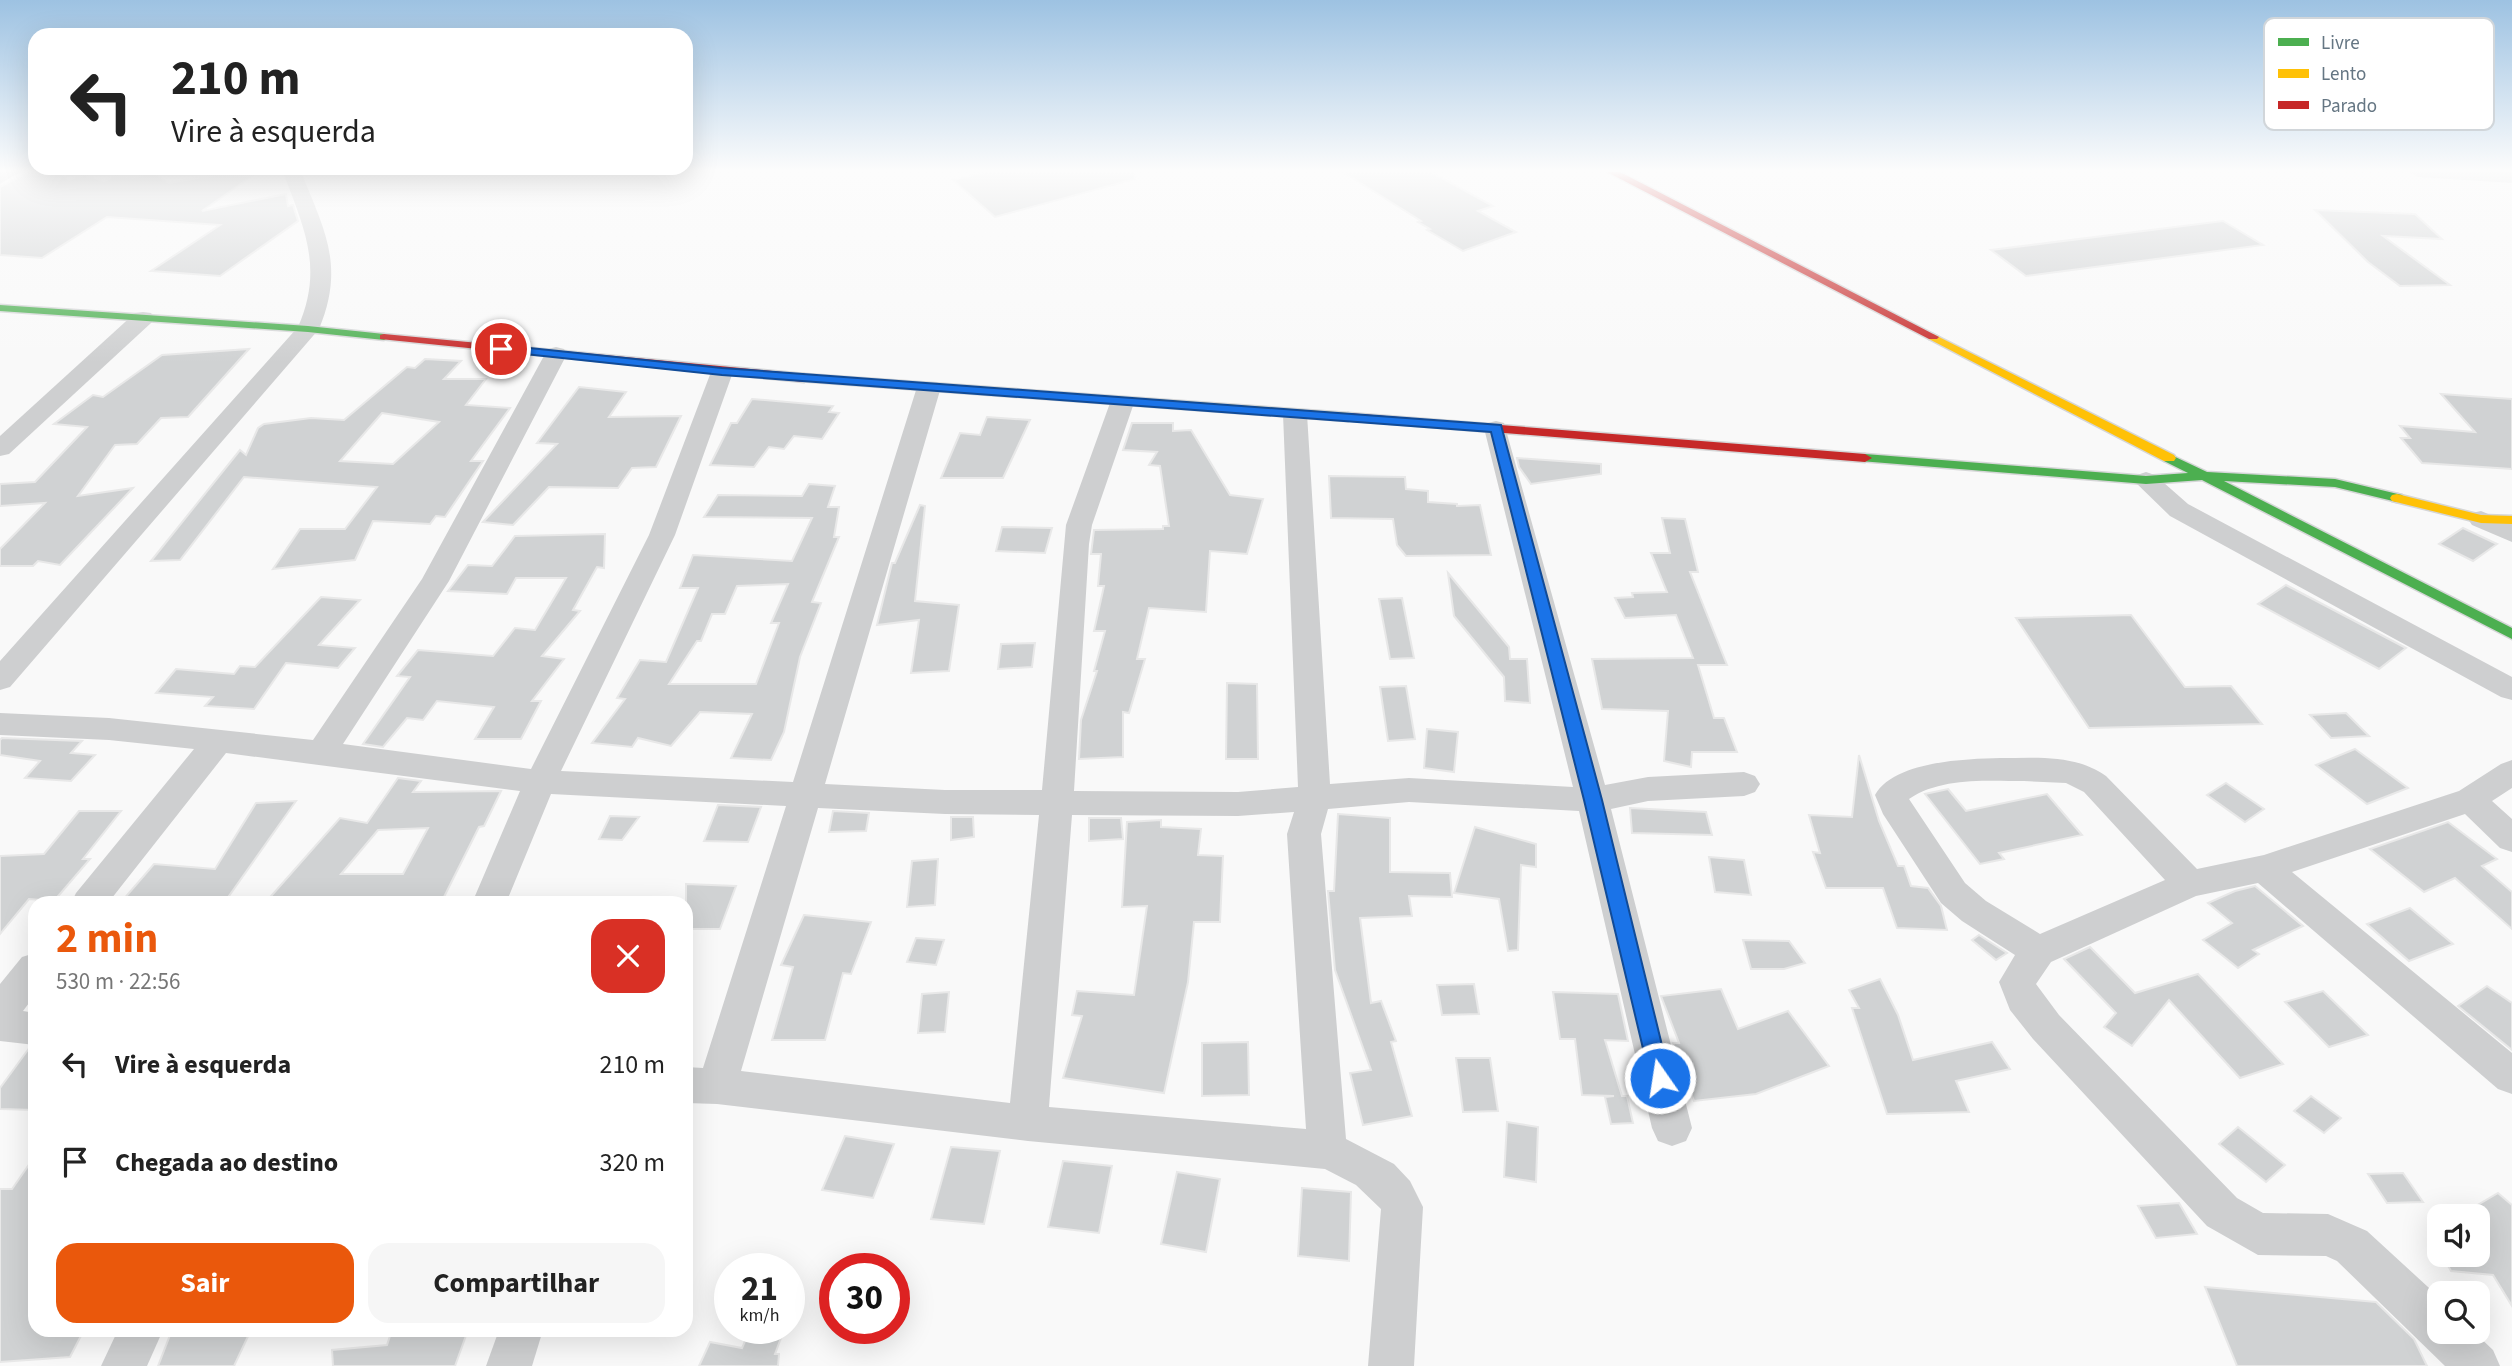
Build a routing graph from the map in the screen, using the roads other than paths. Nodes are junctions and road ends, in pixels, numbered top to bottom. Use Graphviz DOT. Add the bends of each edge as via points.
graph roads {
  1 [pos="315,236"];
  2 [pos="1736,236"];
  3 [pos="0,308"];
  4 [pos="143,318"];
  5 [pos="309,329"];
  6 [pos="556,355"];
  7 [pos="722,372"];
  8 [pos="929,387"];
  9 [pos="1122,403"];
  10 [pos="1295,414"];
  11 [pos="1496,428"];
  12 [pos="0,449"];
  13 [pos="2230,463"];
  14 [pos="2204,476"];
  15 [pos="2146,480"];
  16 [pos="2267,481"];
  17 [pos="2304,500"];
  18 [pos="2481,519"];
  19 [pos="2512,520"];
  20 [pos="2512,534"];
  21 [pos="2512,634"];
  22 [pos="0,680"];
  23 [pos="2512,690"];
  24 [pos="0,724"];
  25 [pos="218,741"];
  26 [pos="321,752"];
  27 [pos="2512,772"];
  28 [pos="540,782"];
  29 [pos="1744,784"];
  30 [pos="805,795"];
  31 [pos="1315,797"];
  32 [pos="1593,800"];
  33 [pos="2470,800"];
  34 [pos="1057,802"];
  35 [pos="2512,839"];
  36 [pos="2264,868"];
  37 [pos="2190,884"];
  38 [pos="94,896"];
  39 [pos="492,896"];
  40 [pos="2038,951"];
  41 [pos="28,977"];
  42 [pos="0,1012"];
  43 [pos="0,1025"];
  44 [pos="28,1028"];
  45 [pos="2512,1076"];
  46 [pos="701,1086"];
  47 [pos="1028,1123"];
  48 [pos="1672,1128"];
  49 [pos="1327,1150"];
  50 [pos="2427,1317"];
  51 [pos="138,1337"];
  52 [pos="519,1337"];
  53 [pos="2454,1344"];
  54 [pos="124,1366"];
  55 [pos="509,1366"];
  56 [pos="1391,1366"];
  57 [pos="2477,1366"];
  1 -- 5 [label="street" via="324,285"];
  2 -- 14 [label="main road"];
  3 -- 4 [label="main road"];
  4 -- 5 [label="main road"];
  4 -- 12 [label="street"];
  5 -- 6 [label="main road"];
  5 -- 22 [label="street"];
  6 -- 7 [label="main road"];
  6 -- 26 [label="street" via="435,581"];
  7 -- 8 [label="main road"];
  7 -- 28 [label="street" via="657,545"];
  8 -- 9 [label="main road"];
  8 -- 30 [label="street"];
  9 -- 10 [label="main road"];
  9 -- 34 [label="street" via="1079,525"];
  10 -- 11 [label="main road"];
  10 -- 31 [label="street"];
  11 -- 15 [label="main road"];
  11 -- 32 [label="street"];
  13 -- 16 [label="main road"];
  14 -- 15 [label="main road"];
  14 -- 16 [label="main road"];
  14 -- 21 [label="main road"];
  15 -- 23 [label="street" via="2179,510"];
  16 -- 17 [label="main road"];
  16 -- 18 [label="main road" via="2335,483"];
  18 -- 19 [label="main road"];
  18 -- 20 [label="street"];
  24 -- 25 [label="street"];
  25 -- 26 [label="street"];
  25 -- 38 [label="street"];
  26 -- 28 [label="street"];
  27 -- 33 [label="street"];
  28 -- 30 [label="street"];
  28 -- 39 [label="street"];
  29 -- 32 [label="street" via="1648,789"];
  30 -- 34 [label="street"];
  30 -- 46 [label="street"];
  31 -- 32 [label="street" via="1409,790"];
  31 -- 34 [label="street" via="1238,804"];
  31 -- 49 [label="street" via="1304,834"];
  32 -- 48 [label="street"];
  33 -- 35 [label="street"];
  33 -- 36 [label="street"];
  34 -- 47 [label="street"];
  36 -- 37 [label="street"];
  36 -- 45 [label="street"];
  37 -- 40 [label="street"];
  37 -- 40 [label="street" via="2082,775 1969,770 1900,787 1891,795 1953,893"];
  40 -- 50 [label="street" via="2017,982 2023,999 2222,1212 2258,1234 2328,1235 2352,1246"];
  41 -- 42 [label="street"];
  43 -- 44 [label="street"];
  46 -- 47 [label="street"];
  47 -- 49 [label="street"];
  49 -- 56 [label="street" via="1370,1169 1393,1188 1402,1207"];
  51 -- 54 [label="street"];
  52 -- 55 [label="street"];
  53 -- 57 [label="street"];
}
